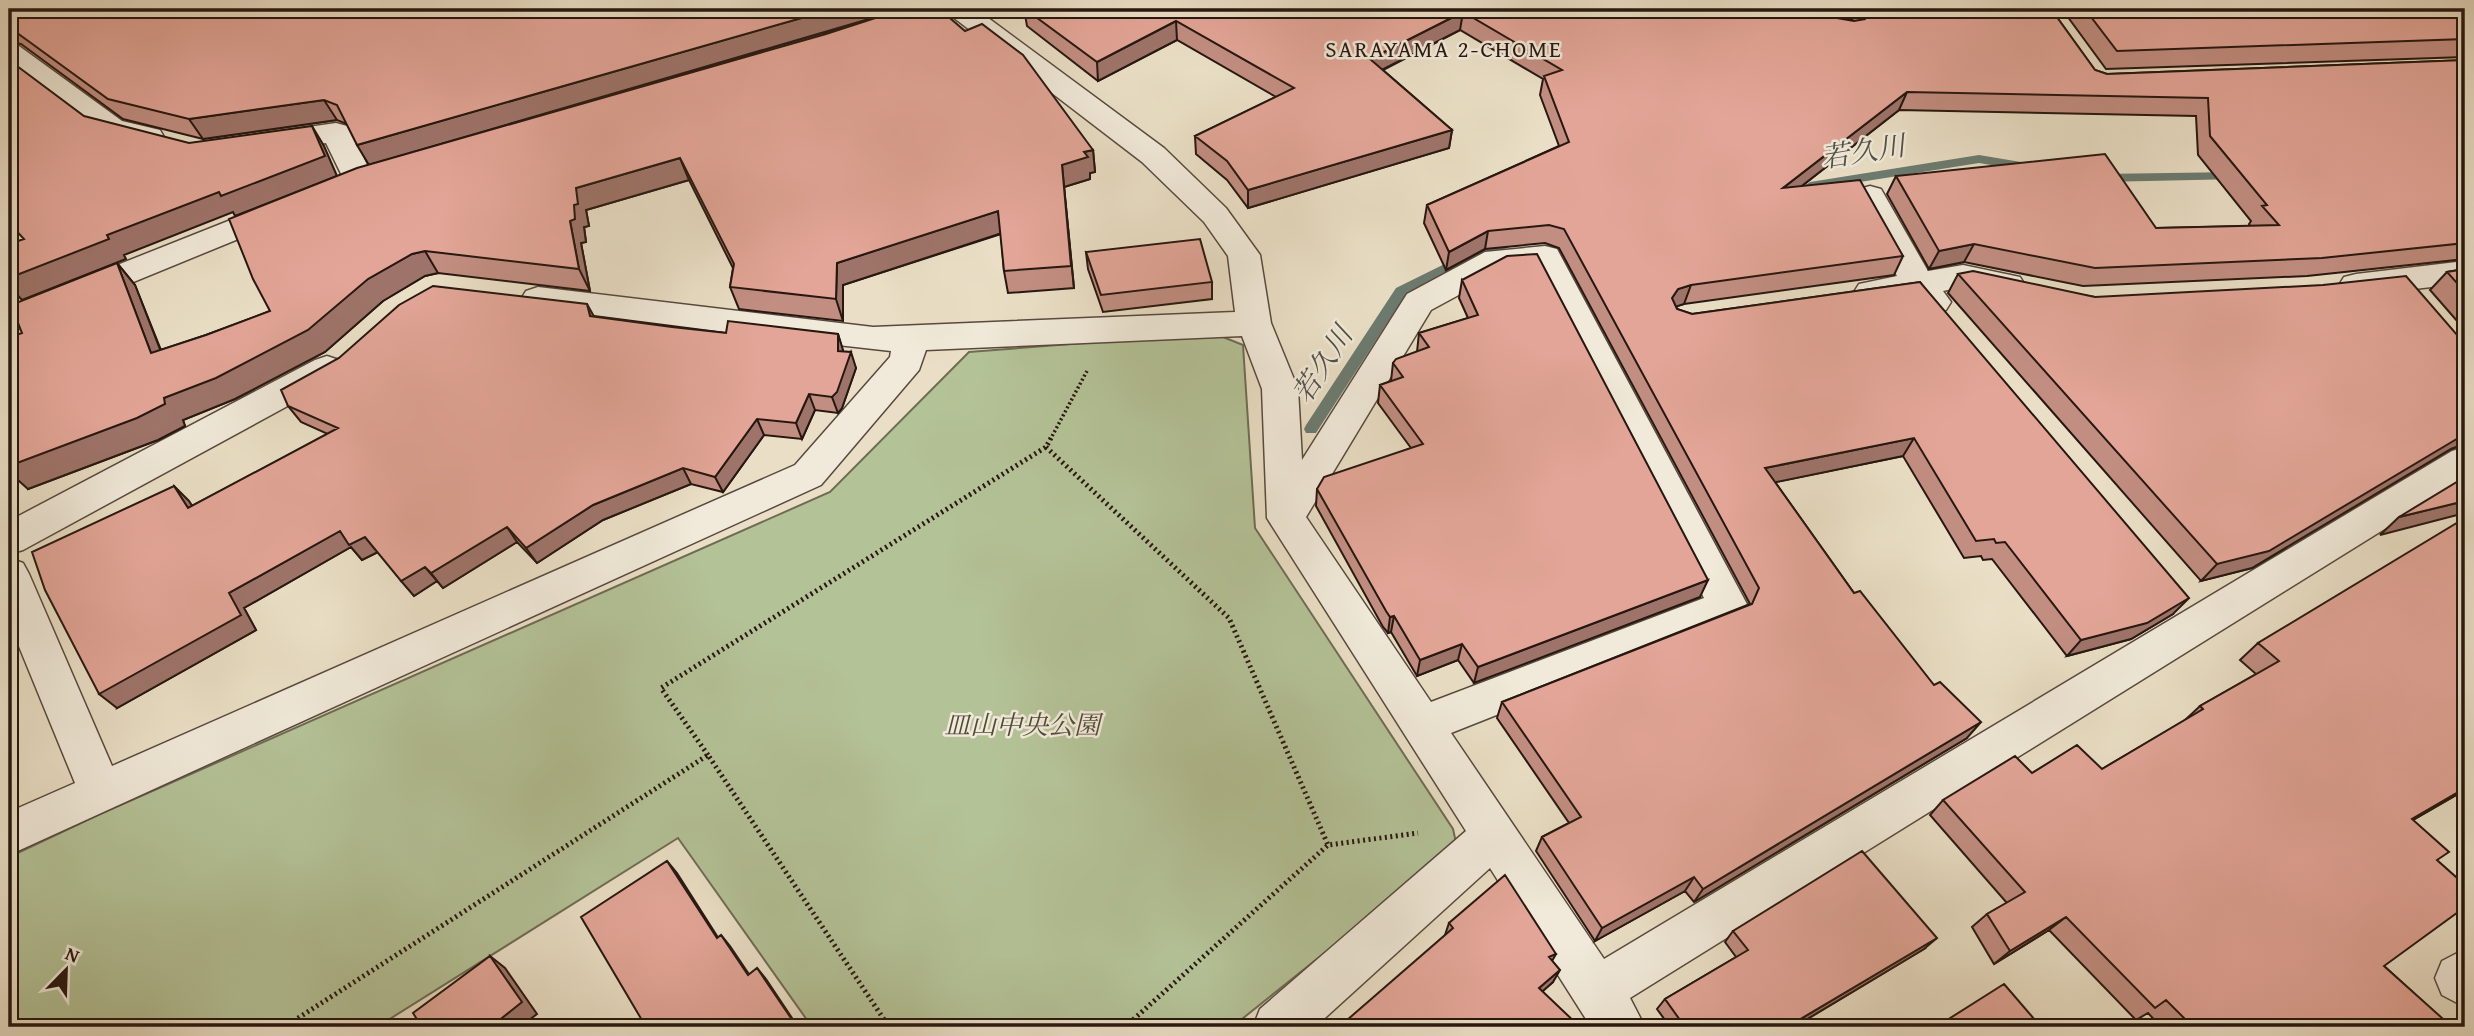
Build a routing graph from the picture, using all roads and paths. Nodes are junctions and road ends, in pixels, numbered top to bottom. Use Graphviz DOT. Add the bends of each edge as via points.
graph roads {
  1 [pos="939,9"];
  2 [pos="959,9"];
  3 [pos="834,42"];
  4 [pos="9,52"];
  5 [pos="177,144"];
  6 [pos="243,145"];
  7 [pos="1870,196"];
  8 [pos="2465,272"];
  9 [pos="2400,281"];
  10 [pos="1919,285"];
  11 [pos="2320,288"];
  12 [pos="2043,293"];
  13 [pos="506,295"];
  14 [pos="1837,296"];
  15 [pos="2424,309"];
  16 [pos="9,321"];
  17 [pos="1254,323"];
  18 [pos="1955,327"];
  19 [pos="911,340"];
  20 [pos="358,346"];
  21 [pos="1088,369"];
  22 [pos="1046,447"];
  23 [pos="2465,461"];
  24 [pos="1286,517"];
  25 [pos="9,539"];
  26 [pos="9,574"];
  27 [pos="1422,724"];
  28 [pos="708,755"];
  29 [pos="101,791"];
  30 [pos="9,834"];
  31 [pos="1494,835"];
  32 [pos="1328,845"];
  33 [pos="2465,974"];
  34 [pos="2465,983"];
  35 [pos="1595,990"];
  36 [pos="284,1027"];
  37 [pos="889,1027"];
  38 [pos="1125,1027"];
  39 [pos="1278,1027"];
  40 [pos="1620,1027"];
  1 -- 3 [label="street"];
  2 -- 17 [label="street" via="1153,155 1215,215 1244,255"];
  4 -- 5 [label="street" via="111,127"];
  6 -- 16 [label="street" via="336,132 348,186"];
  7 -- 10 [label="street"];
  8 -- 9 [label="street"];
  9 -- 11 [label="street"];
  9 -- 15 [label="street"];
  10 -- 12 [label="street" via="1963,276"];
  10 -- 14 [label="street"];
  10 -- 18 [label="street"];
  13 -- 19 [label="street"];
  17 -- 19 [label="street"];
  17 -- 24 [label="street" via="1280,389"];
  19 -- 29 [label="street" via="907,361 808,475"];
  20 -- 25 [label="street" via="338,363"];
  21 -- 22 [label="path"];
  22 -- 28 [label="path" via="661,688"];
  22 -- 32 [label="path" via="1229,618"];
  23 -- 35 [label="street" via="2196,609"];
  24 -- 27 [label="street"];
  24 -- 27 [label="street" via="1419,302 1497,260 1545,257 1728,607"];
  26 -- 29 [label="street"];
  27 -- 31 [label="street"];
  28 -- 36 [label="path"];
  28 -- 37 [label="path"];
  29 -- 30 [label="street"];
  31 -- 32 [label="path" via="1463,827"];
  31 -- 35 [label="street"];
  31 -- 39 [label="street"];
  32 -- 38 [label="path"];
  33 -- 34 [label="street" via="2459,978"];
  35 -- 40 [label="street"];
}
